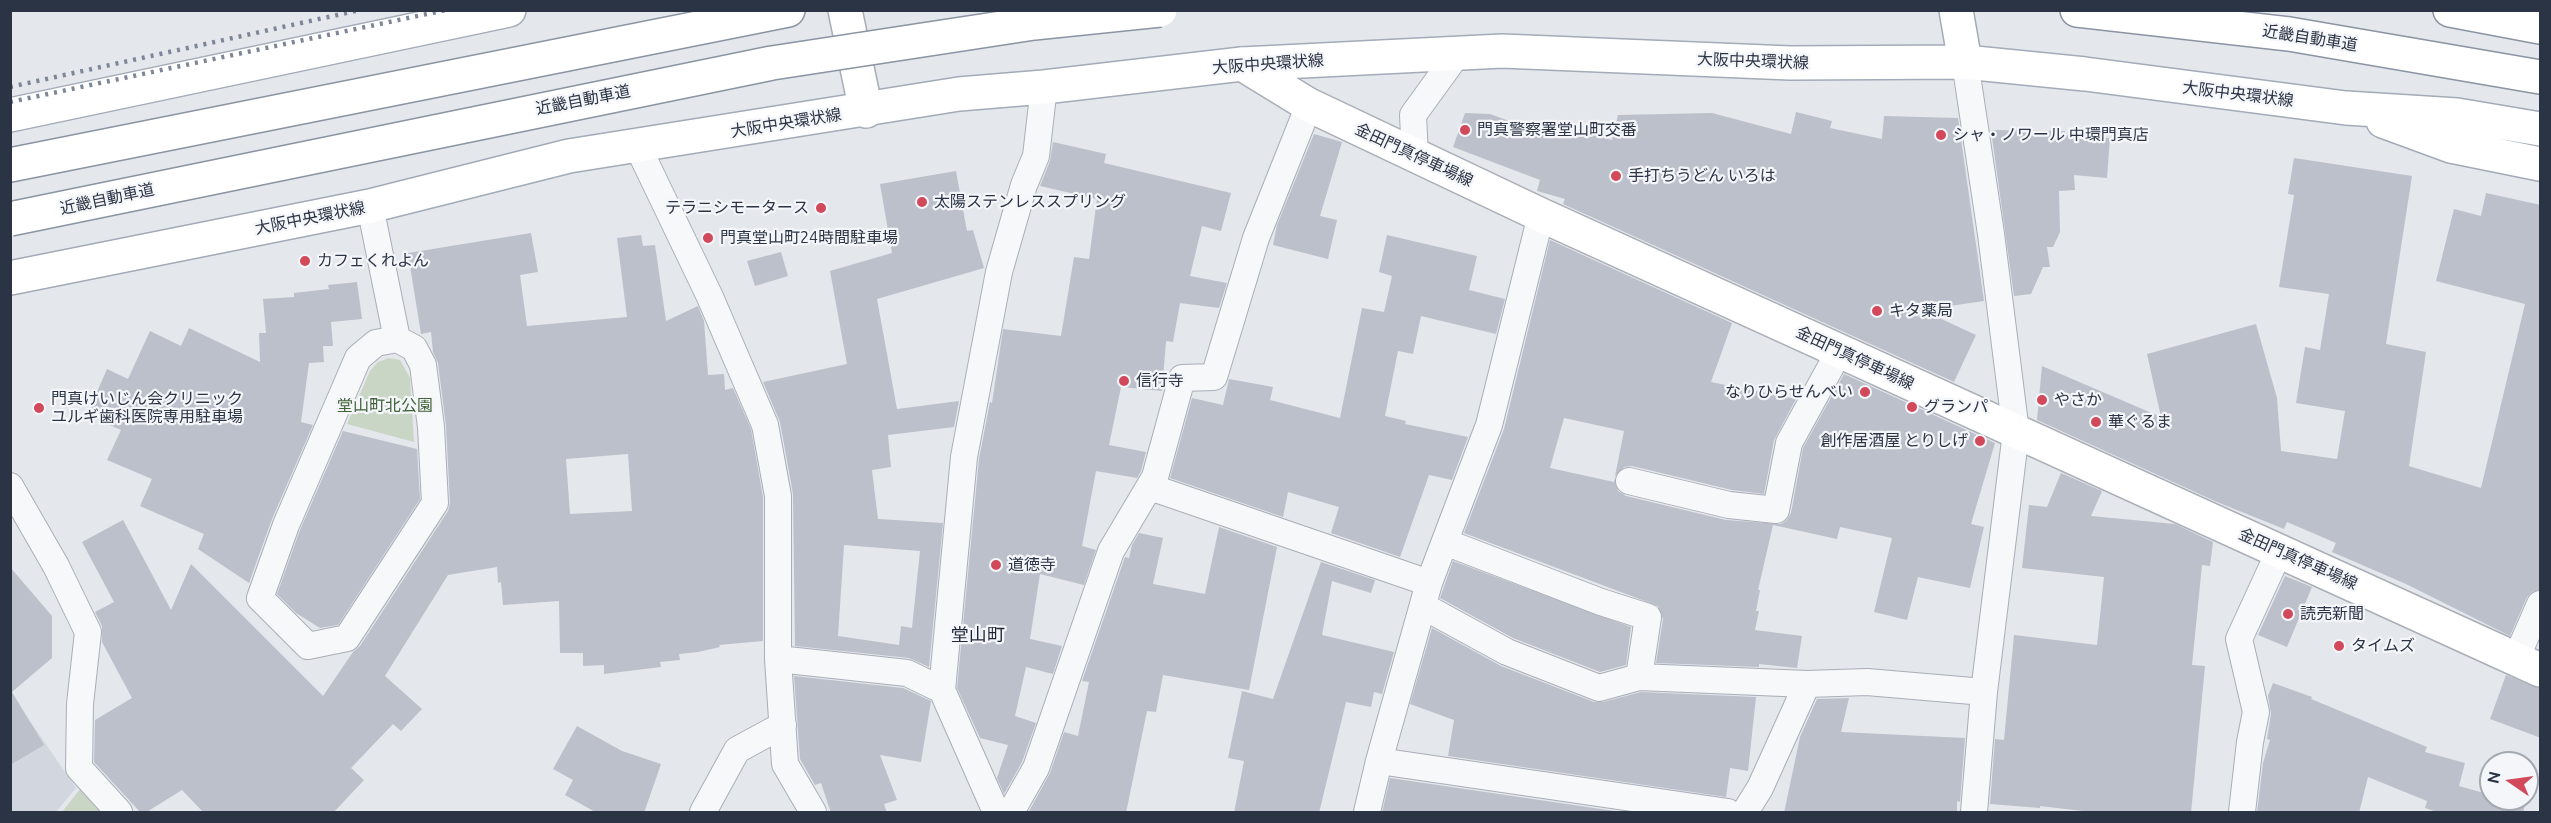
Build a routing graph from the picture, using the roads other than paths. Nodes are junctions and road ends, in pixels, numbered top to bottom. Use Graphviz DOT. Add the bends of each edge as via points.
graph roads {
  1 [pos="509,10"];
  2 [pos="788,10"];
  3 [pos="844,10"];
  4 [pos="1160,10"];
  5 [pos="1956,10"];
  6 [pos="2078,10"];
  7 [pos="2450,10"];
  8 [pos="2541,27"];
  9 [pos="1458,53"];
  10 [pos="1965,62"];
  11 [pos="1242,64"];
  12 [pos="2541,77"];
  13 [pos="1044,87"];
  14 [pos="1309,105"];
  15 [pos="2346,108"];
  16 [pos="866,111"];
  17 [pos="10,115"];
  18 [pos="2541,129"];
  19 [pos="638,147"];
  20 [pos="1415,156"];
  21 [pos="2541,164"];
  22 [pos="10,165"];
  23 [pos="370,206"];
  24 [pos="1541,215"];
  25 [pos="10,219"];
  26 [pos="10,278"];
  27 [pos="397,339"];
  28 [pos="1840,350"];
  29 [pos="2016,432"];
  30 [pos="1629,481"];
  31 [pos="10,486"];
  32 [pos="1150,487"];
  33 [pos="1445,542"];
  34 [pos="2279,552"];
  35 [pos="1426,595"];
  36 [pos="2541,604"];
  37 [pos="778,659"];
  38 [pos="2528,665"];
  39 [pos="1639,677"];
  40 [pos="1807,684"];
  41 [pos="942,690"];
  42 [pos="1984,692"];
  43 [pos="783,725"];
  44 [pos="1379,761"];
  45 [pos="1760,800"];
  46 [pos="119,813"];
  47 [pos="703,813"];
  48 [pos="813,813"];
  49 [pos="996,813"];
  50 [pos="1011,813"];
  51 [pos="1367,813"];
  52 [pos="1728,813"];
  53 [pos="1745,813"];
  54 [pos="1974,813"];
  55 [pos="2242,813"];
  1 -- 17 [label="main road"];
  2 -- 22 [label="main road"];
  3 -- 16 [label="main road"];
  4 -- 25 [label="main road, 近畿自動車道, bridge" via="1034,23 771,63"];
  5 -- 10 [label="main road"];
  6 -- 12 [label="main road, 近畿自動車道" via="2289,34"];
  7 -- 8 [label="main road"];
  9 -- 10 [label="main road, 大阪中央環状線" via="1502,51 1790,63"];
  9 -- 11 [label="main road, 大阪中央環状線"];
  9 -- 20 [label="street" via="1413,115"];
  10 -- 15 [label="main road, 大阪中央環状線"];
  10 -- 29 [label="street"];
  11 -- 13 [label="main road, 大阪中央環状線"];
  11 -- 14 [label="main road, 金田門真停車場線"];
  13 -- 16 [label="main road, 大阪中央環状線" via="959,94"];
  13 -- 41 [label="street" via="1036,156 999,272 964,457"];
  14 -- 20 [label="main road, 金田門真停車場線"];
  14 -- 32 [label="street" via="1256,238 1214,377 1182,378"];
  15 -- 18 [label="main road, 大阪中央環状線" via="2457,115"];
  15 -- 21 [label="main road" via="2451,146"];
  16 -- 19 [label="main road, 大阪中央環状線"];
  19 -- 23 [label="main road, 大阪中央環状線" via="569,156"];
  19 -- 37 [label="street" via="710,297 765,425 778,496"];
  20 -- 24 [label="main road, 金田門真停車場線"];
  23 -- 26 [label="main road, 大阪中央環状線"];
  23 -- 27 [label="street"];
  24 -- 28 [label="main road, 金田門真停車場線"];
  24 -- 33 [label="street" via="1489,425"];
  27 -- 27 [label="street" via="414,348 423,365 432,427 435,503 347,638 308,646 260,598 286,525 358,358 376,344"];
  28 -- 29 [label="main road, 金田門真停車場線"];
  28 -- 30 [label="street" via="1789,443 1776,510 1729,505"];
  29 -- 34 [label="main road, 金田門真停車場線"];
  29 -- 42 [label="street"];
  31 -- 46 [label="street" via="88,632 80,704 79,768"];
  32 -- 35 [label="street"];
  32 -- 50 [label="street" via="1111,551 1036,768"];
  33 -- 35 [label="street"];
  33 -- 39 [label="street" via="1648,617"];
  34 -- 38 [label="main road, 金田門真停車場線"];
  34 -- 55 [label="street" via="2239,639 2256,712"];
  35 -- 39 [label="street" via="1507,652 1599,688"];
  35 -- 44 [label="street"];
  36 -- 38 [label="street"];
  37 -- 41 [label="street" via="907,673"];
  37 -- 43 [label="street"];
  39 -- 40 [label="street"];
  40 -- 42 [label="street" via="1867,682"];
  40 -- 45 [label="street"];
  41 -- 49 [label="street"];
  42 -- 54 [label="street"];
  43 -- 47 [label="street" via="737,750"];
  43 -- 48 [label="street" via="785,764"];
  44 -- 51 [label="street"];
  44 -- 52 [label="street"];
  45 -- 53 [label="street"];
}
